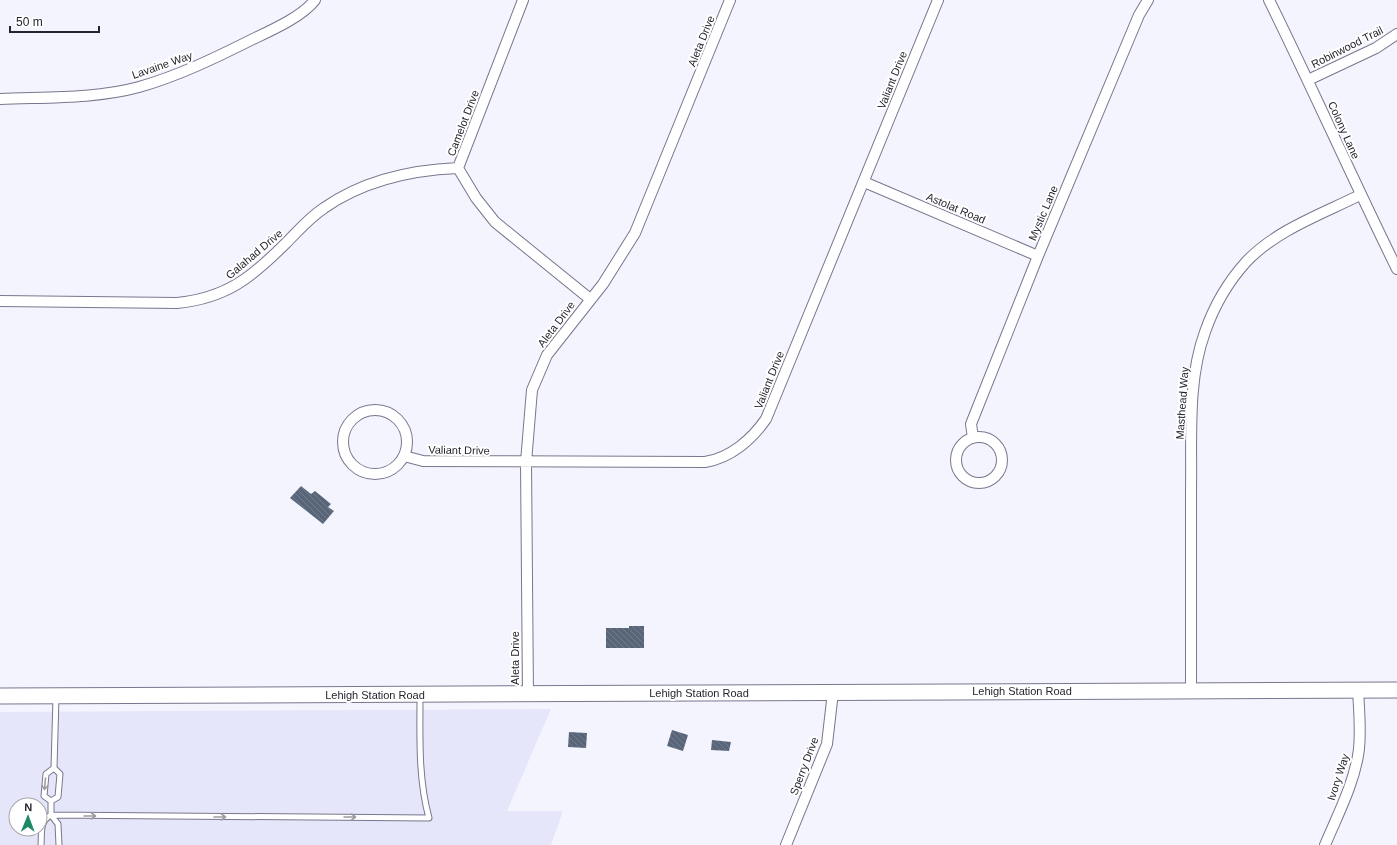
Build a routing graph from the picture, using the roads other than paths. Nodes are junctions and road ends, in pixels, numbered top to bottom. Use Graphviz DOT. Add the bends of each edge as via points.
graph roads {
  1 [pos="315,0"];
  2 [pos="523,0"];
  3 [pos="730,0"];
  4 [pos="938,0"];
  5 [pos="1148,0"];
  6 [pos="1269,0"];
  7 [pos="1397,34"];
  8 [pos="1308,80"];
  9 [pos="0,99"];
  10 [pos="458,168"];
  11 [pos="864,182"];
  12 [pos="1360,195"];
  13 [pos="1038,256"];
  14 [pos="1397,269"];
  15 [pos="590,299"];
  16 [pos="0,301"];
  17 [pos="973,438"];
  18 [pos="404,456"];
  19 [pos="526,462"];
  20 [pos="1358,690"];
  21 [pos="1397,690"];
  22 [pos="1191,691"];
  23 [pos="833,692"];
  24 [pos="528,694"];
  25 [pos="420,695"];
  26 [pos="0,696"];
  27 [pos="56,696"];
  28 [pos="54,768"];
  29 [pos="51,801"];
  30 [pos="51,815"];
  31 [pos="41,845"];
  32 [pos="59,845"];
  33 [pos="786,845"];
  34 [pos="1326,845"];
  1 -- 9 [label="street, Lavaine Way" via="305,10 258,37 172,77 114,92"];
  2 -- 10 [label="street, Camelot Drive"];
  3 -- 15 [label="street, Aleta Drive" via="635,233 615,267"];
  4 -- 11 [label="street, Valiant Drive"];
  5 -- 13 [label="street, Mystic Lane" via="1139,15"];
  6 -- 8 [label="street, Colony Lane"];
  7 -- 8 [label="street, Robinwood Trail" via="1376,48"];
  8 -- 12 [label="street, Colony Lane"];
  10 -- 15 [label="street, Camelot Drive" via="476,198 495,222"];
  10 -- 16 [label="street, Galahad Drive" via="402,174 374,182 346,195 323,208 245,280 215,296 177,303"];
  11 -- 13 [label="street, Astolat Road"];
  11 -- 19 [label="street, Valiant Drive" via="766,418 745,442 729,454 705,462"];
  12 -- 14 [label="street, Colony Lane"];
  12 -- 22 [label="street, Masthead Way" via="1297,226 1268,243 1252,257 1229,283 1215,306 1204,332 1197,359 1193,399"];
  13 -- 17 [label="street, Mystic Lane" via="971,424"];
  15 -- 19 [label="street, Aleta Drive" via="547,355 537,374 529,407"];
  17 -- 17 [label="street" via="988,440 1000,450 1001,466 998,473 986,482 979,483 966,479 957,467 956,460 961,447"];
  18 -- 18 [label="street" via="407,436 396,417 387,412 366,411 356,415 348,423 342,443 344,454 349,463 363,472 379,475 389,472"];
  18 -- 19 [label="street, Valiant Drive" via="423,461"];
  19 -- 24 [label="street, Aleta Drive"];
  20 -- 21 [label="main road, Lehigh Station Road"];
  20 -- 22 [label="main road, Lehigh Station Road"];
  20 -- 34 [label="street, Ivory Way" via="1359,749 1354,770"];
  22 -- 23 [label="main road, Lehigh Station Road"];
  23 -- 24 [label="main road, Lehigh Station Road"];
  23 -- 33 [label="street, Sperry Drive" via="827,744"];
  24 -- 25 [label="main road, Lehigh Station Road"];
  25 -- 27 [label="main road, Lehigh Station Road"];
  30 -- 25 [label="lane, one-way" via="429,818 420,768"];
  26 -- 27 [label="main road, Lehigh Station Road"];
  27 -- 28 [label="lane"];
  28 -- 29 [label="lane" via="60,774 58,797"];
  28 -- 29 [label="lane, one-way" via="46,774 44,796"];
  29 -- 30 [label="lane"];
  30 -- 31 [label="lane" via="43,824"];
  30 -- 32 [label="lane" via="58,824"];
}
